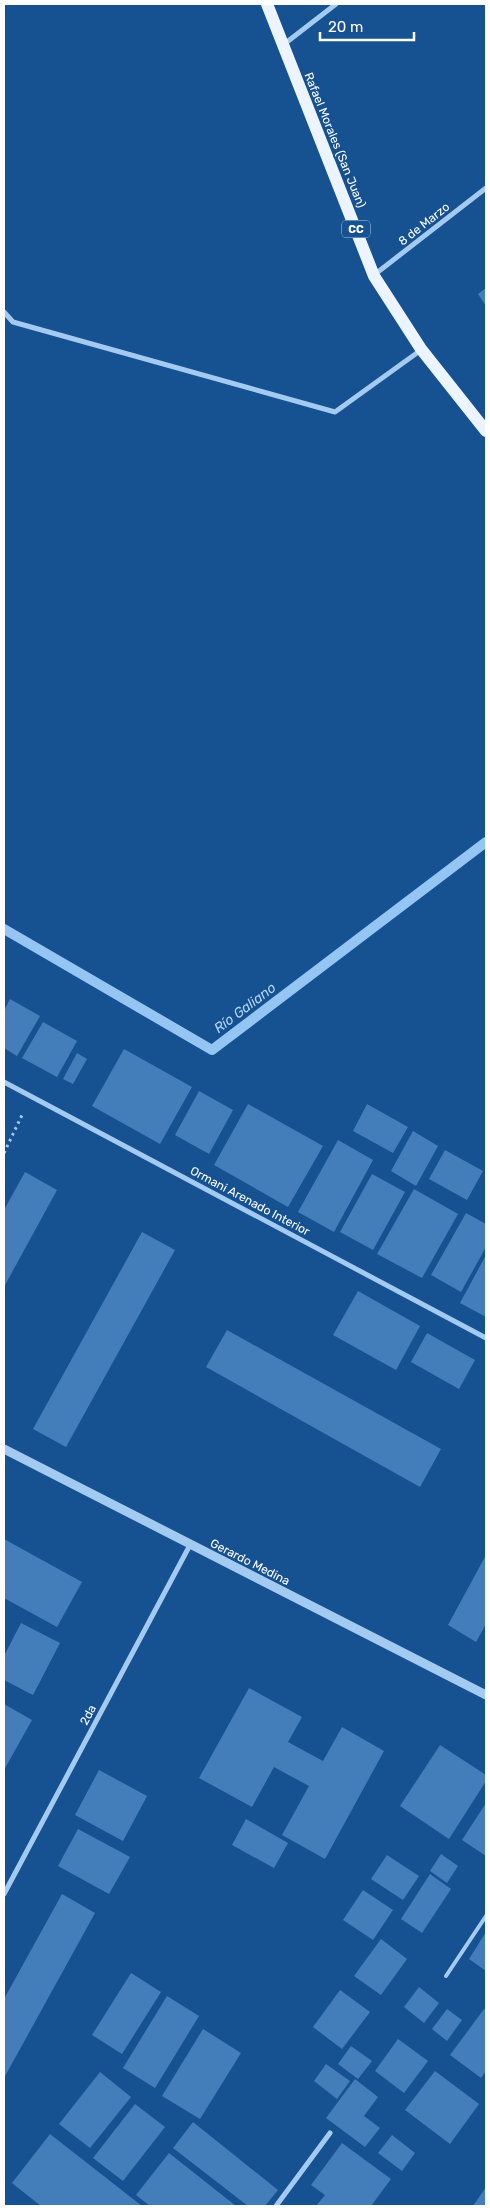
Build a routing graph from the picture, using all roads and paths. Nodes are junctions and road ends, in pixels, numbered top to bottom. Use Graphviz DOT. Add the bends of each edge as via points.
graph roads {
  1 [pos="266,4"];
  2 [pos="336,4"];
  3 [pos="283,45"];
  4 [pos="486,188"];
  5 [pos="374,276"];
  6 [pos="4,312"];
  7 [pos="421,349"];
  8 [pos="486,431"];
  9 [pos="4,1082"];
  10 [pos="31,1096"];
  11 [pos="4,1153"];
  12 [pos="486,1338"];
  13 [pos="4,1449"];
  14 [pos="190,1546"];
  15 [pos="486,1693"];
  16 [pos="4,1894"];
  17 [pos="486,1916"];
  18 [pos="446,1976"];
  19 [pos="330,2133"];
  20 [pos="276,2206"];
  1 -- 3 [label="main road, Rafael Morales (San Juan) / CC"];
  2 -- 3 [label="street"];
  3 -- 5 [label="main road, Rafael Morales (San Juan) / CC"];
  4 -- 5 [label="street, 8 de Marzo"];
  5 -- 7 [label="main road, Rafael Morales (San Juan) / CC"];
  6 -- 7 [label="street" via="13,322 335,412"];
  7 -- 8 [label="main road, Rafael Morales (San Juan) / CC"];
  9 -- 10 [label="street, Ormani Arenado Interior"];
  10 -- 11 [label="path"];
  10 -- 12 [label="street, Ormani Arenado Interior"];
  13 -- 14 [label="street, Gerardo Medina"];
  14 -- 15 [label="street, Gerardo Medina"];
  14 -- 16 [label="street, 2da"];
  17 -- 18 [label="lane"];
  19 -- 20 [label="street"];
}
